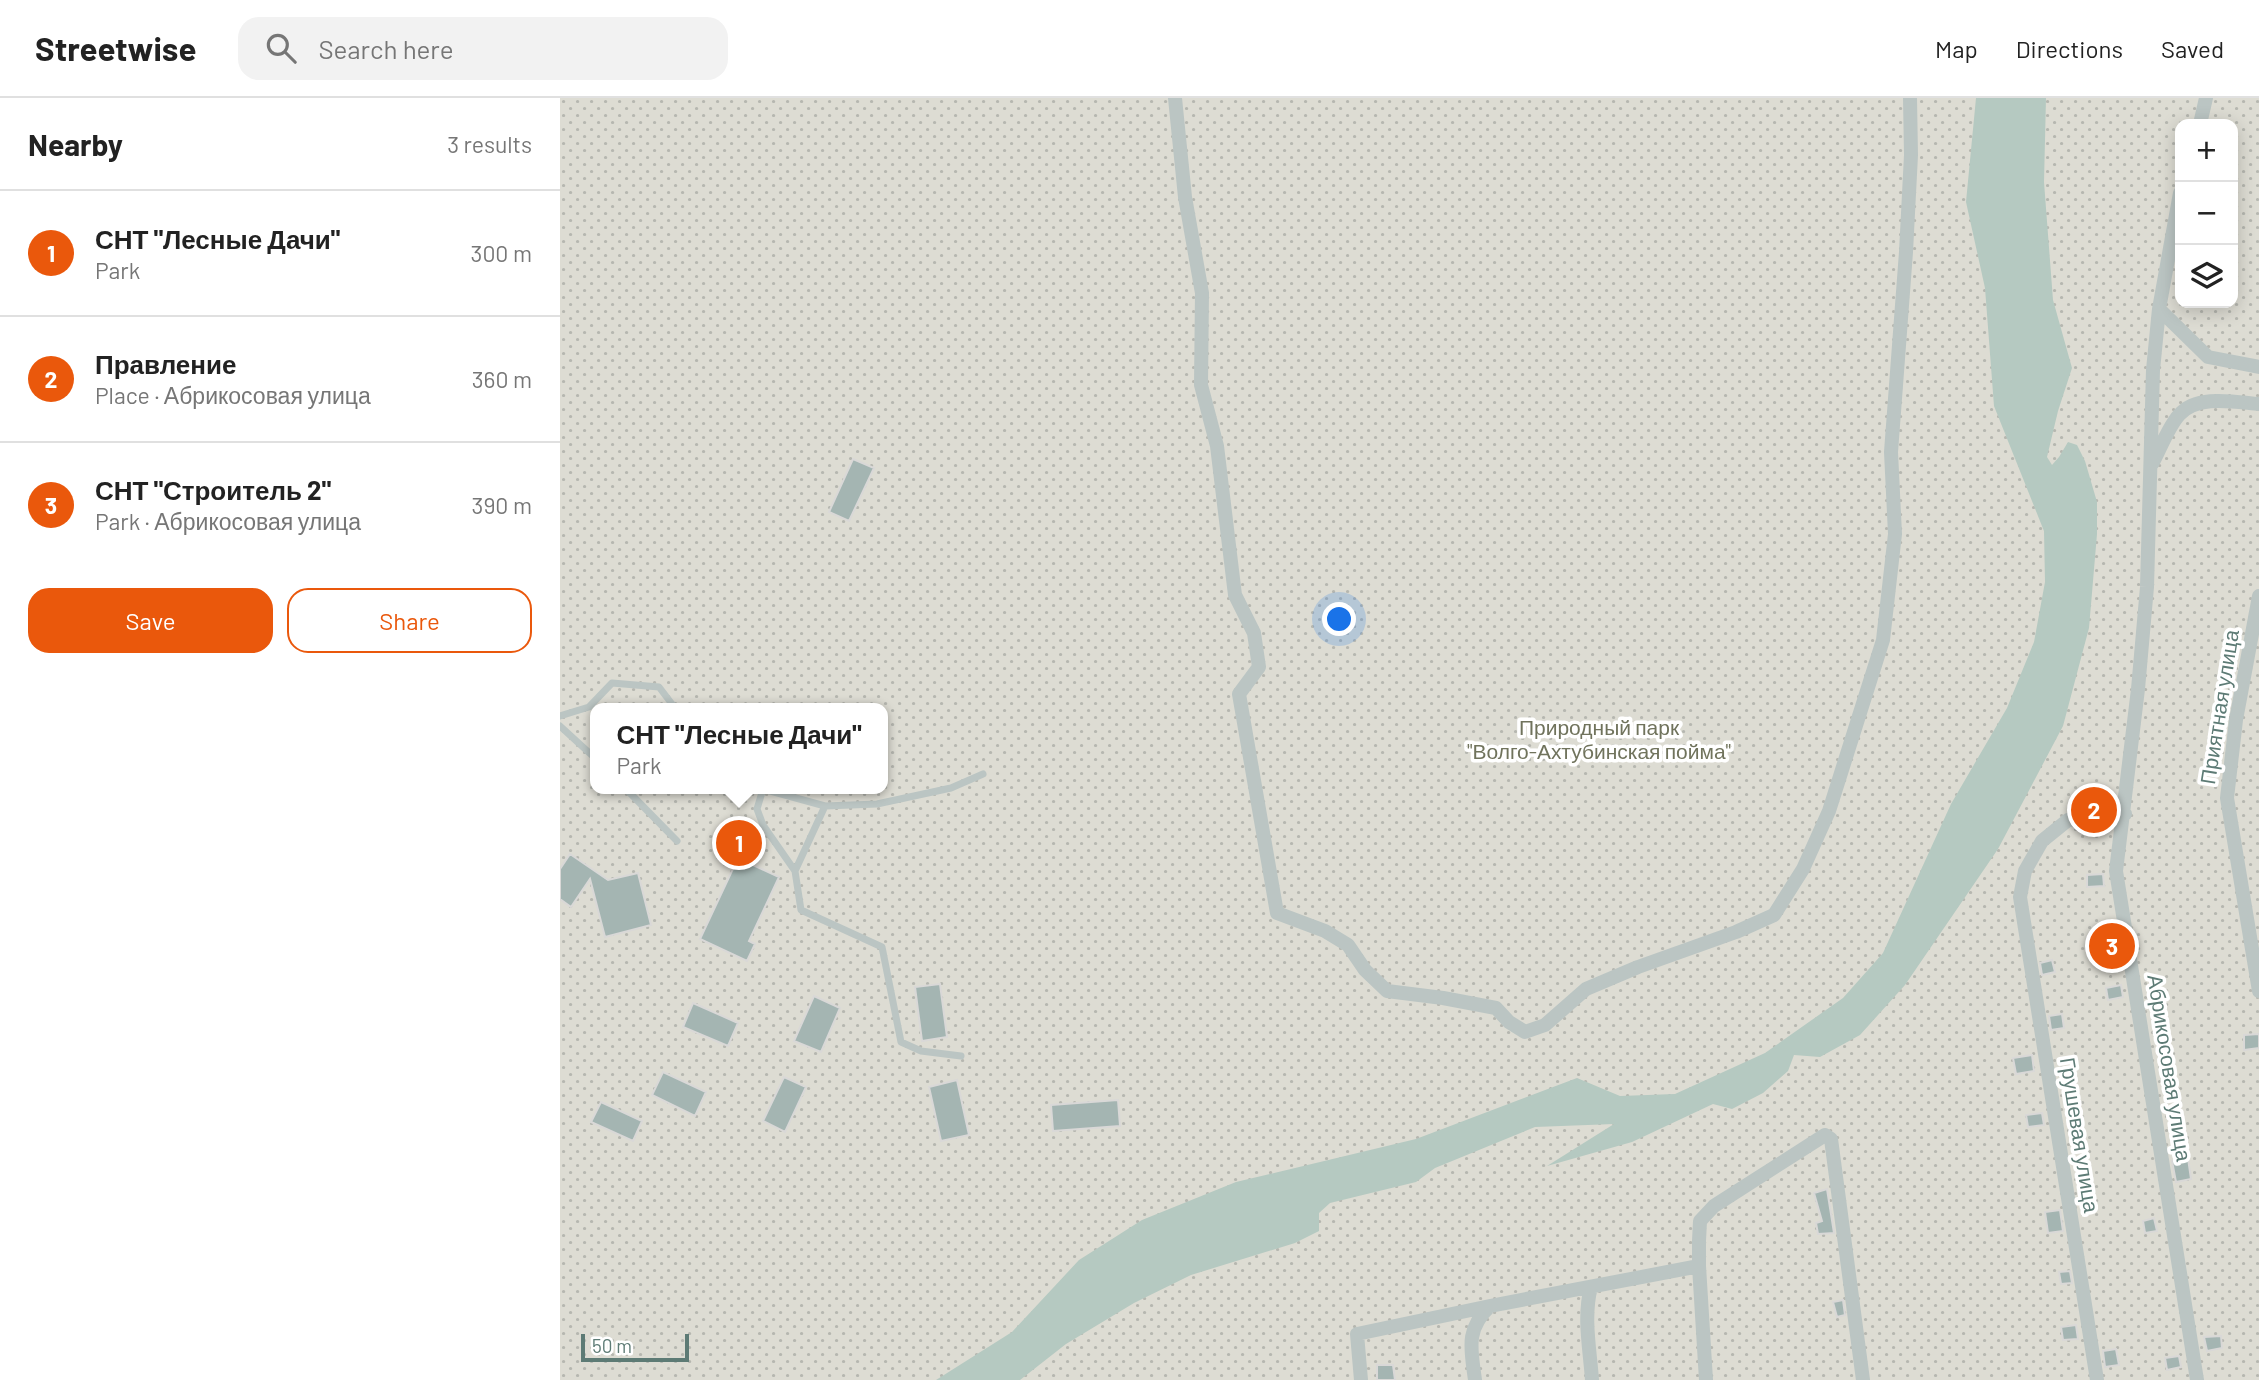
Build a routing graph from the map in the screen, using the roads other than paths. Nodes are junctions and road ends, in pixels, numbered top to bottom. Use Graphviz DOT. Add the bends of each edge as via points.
graph roads {
  1 [pos="1175,98"];
  2 [pos="1910,98"];
  3 [pos="2206,98"];
  4 [pos="2201,119"];
  5 [pos="2175,221"];
  6 [pos="2159,309"];
  7 [pos="2259,367"];
  8 [pos="2259,404"];
  9 [pos="2149,469"];
  10 [pos="2259,596"];
  11 [pos="593,703"];
  12 [pos="671,703"];
  13 [pos="590,706"];
  14 [pos="560,716"];
  15 [pos="560,726"];
  16 [pos="590,754"];
  17 [pos="983,774"];
  18 [pos="630,794"];
  19 [pos="762,794"];
  20 [pos="781,794"];
  21 [pos="825,806"];
  22 [pos="2125,814"];
  23 [pos="677,841"];
  24 [pos="795,871"];
  25 [pos="2259,991"];
  26 [pos="961,1056"];
  27 [pos="1699,1266"];
  28 [pos="1591,1287"];
  29 [pos="1490,1306"];
  30 [pos="1361,1380"];
  31 [pos="1475,1380"];
  32 [pos="1592,1380"];
  33 [pos="1706,1380"];
  34 [pos="1863,1380"];
  35 [pos="2097,1380"];
  36 [pos="2197,1380"];
  1 -- 2 [label="street" via="1185,197 1202,293 1201,385 1217,446 1235,595 1254,633 1259,667 1239,694 1277,913 1325,930 1349,945 1387,991 1496,1008 1525,1032 1545,1025 1586,989 1774,915 1803,869 1829,811 1883,640 1895,534 1891,452 1906,252"];
  3 -- 4 [label="street"];
  5 -- 6 [label="street, Абрикосовая улица"];
  6 -- 7 [label="street" via="2208,357"];
  6 -- 9 [label="street, Абрикосовая улица"];
  8 -- 9 [label="street" via="2196,404 2179,415"];
  9 -- 22 [label="street, Абрикосовая улица" via="2147,587"];
  10 -- 25 [label="street, Приятная улица" via="2227,798"];
  11 -- 12 [label="lane" via="612,683 659,687"];
  13 -- 14 [label="lane"];
  15 -- 16 [label="lane"];
  17 -- 21 [label="lane" via="951,788 877,804"];
  18 -- 23 [label="lane"];
  19 -- 24 [label="lane" via="757,809 763,825"];
  20 -- 21 [label="lane"];
  21 -- 24 [label="lane"];
  22 -- 35 [label="street, Грушевая улица" via="2068,820 2042,841 2025,871 2020,897"];
  22 -- 36 [label="street, Абрикосовая улица" via="2116,871"];
  24 -- 26 [label="lane" via="801,910 881,947 901,1042 920,1051"];
  27 -- 28 [label="street"];
  27 -- 33 [label="street"];
  27 -- 34 [label="street" via="1700,1221 1714,1206 1829,1136"];
  28 -- 29 [label="street"];
  28 -- 32 [label="street" via="1587,1315"];
  29 -- 30 [label="street" via="1357,1334"];
  29 -- 31 [label="street" via="1474,1326"];
}
